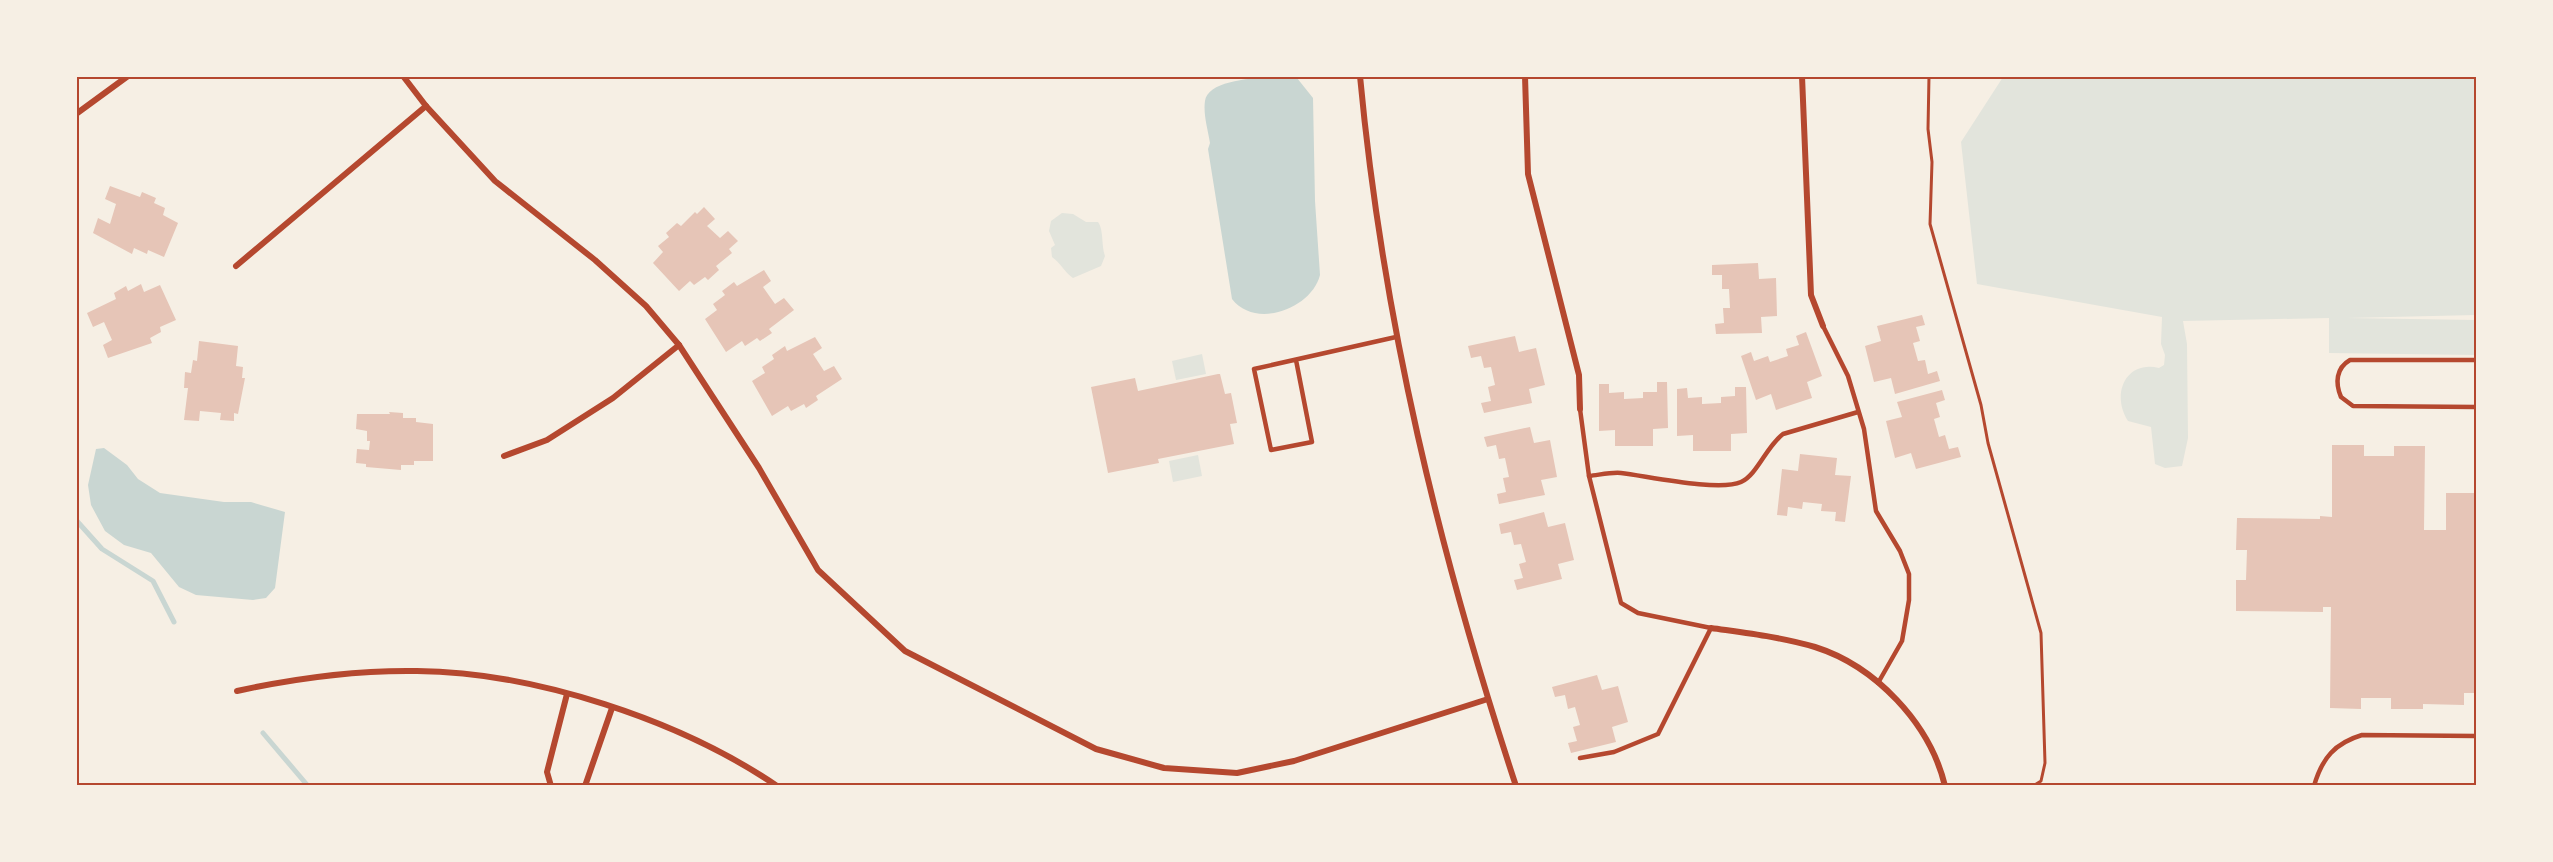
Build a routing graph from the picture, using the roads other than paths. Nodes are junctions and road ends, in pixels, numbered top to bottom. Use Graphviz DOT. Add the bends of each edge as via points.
graph roads {
  1 [pos="128,76"];
  2 [pos="403,76"];
  3 [pos="1360,76"];
  4 [pos="1525,76"];
  5 [pos="1802,76"];
  6 [pos="426,106"];
  7 [pos="76,114"];
  8 [pos="236,266"];
  9 [pos="1822,326"];
  10 [pos="1396,337"];
  11 [pos="679,345"];
  12 [pos="1296,360"];
  13 [pos="2476,360"];
  14 [pos="2476,407"];
  15 [pos="1580,409"];
  16 [pos="1858,412"];
  17 [pos="504,456"];
  18 [pos="1589,476"];
  19 [pos="1711,628"];
  20 [pos="1878,682"];
  21 [pos="237,691"];
  22 [pos="567,694"];
  23 [pos="1488,699"];
  24 [pos="612,708"];
  25 [pos="2476,736"];
  26 [pos="1580,758"];
  27 [pos="551,786"];
  28 [pos="585,786"];
  29 [pos="777,786"];
  30 [pos="1516,786"];
  31 [pos="1945,786"];
  32 [pos="2314,786"];
  1 -- 7 [label="street"];
  2 -- 6 [label="street"];
  3 -- 10 [label="street" via="1373,195"];
  4 -- 15 [label="street" via="1528,174 1579,375"];
  5 -- 9 [label="street" via="1811,295"];
  6 -- 8 [label="street"];
  6 -- 11 [label="street" via="495,181 595,260 646,306"];
  9 -- 16 [label="lane" via="1848,376"];
  10 -- 12 [label="lane"];
  10 -- 23 [label="street" via="1433,505"];
  11 -- 17 [label="street" via="613,398 547,440"];
  11 -- 23 [label="street" via="819,570 853,604 905,651 1096,749 1164,768 1238,773 1294,761"];
  12 -- 12 [label="lane" via="1254,369 1271,450 1312,442"];
  13 -- 14 [label="lane" via="2350,360 2338,372 2338,380 2341,398 2353,406"];
  15 -- 18 [label="lane"];
  16 -- 18 [label="lane" via="1782,434 1754,472 1740,483 1709,484 1618,472"];
  16 -- 20 [label="lane" via="1876,511 1909,574 1902,641"];
  18 -- 19 [label="lane" via="1620,603 1638,613"];
  19 -- 20 [label="street" via="1815,647"];
  19 -- 26 [label="lane" via="1658,734 1614,752"];
  20 -- 31 [label="street" via="1920,730"];
  21 -- 22 [label="street" via="286,680 358,672 418,671 491,676"];
  22 -- 24 [label="street"];
  22 -- 27 [label="street" via="547,772"];
  23 -- 30 [label="street"];
  24 -- 28 [label="street"];
  24 -- 29 [label="street" via="698,741"];
  25 -- 32 [label="lane" via="2362,735 2334,747"];
}
